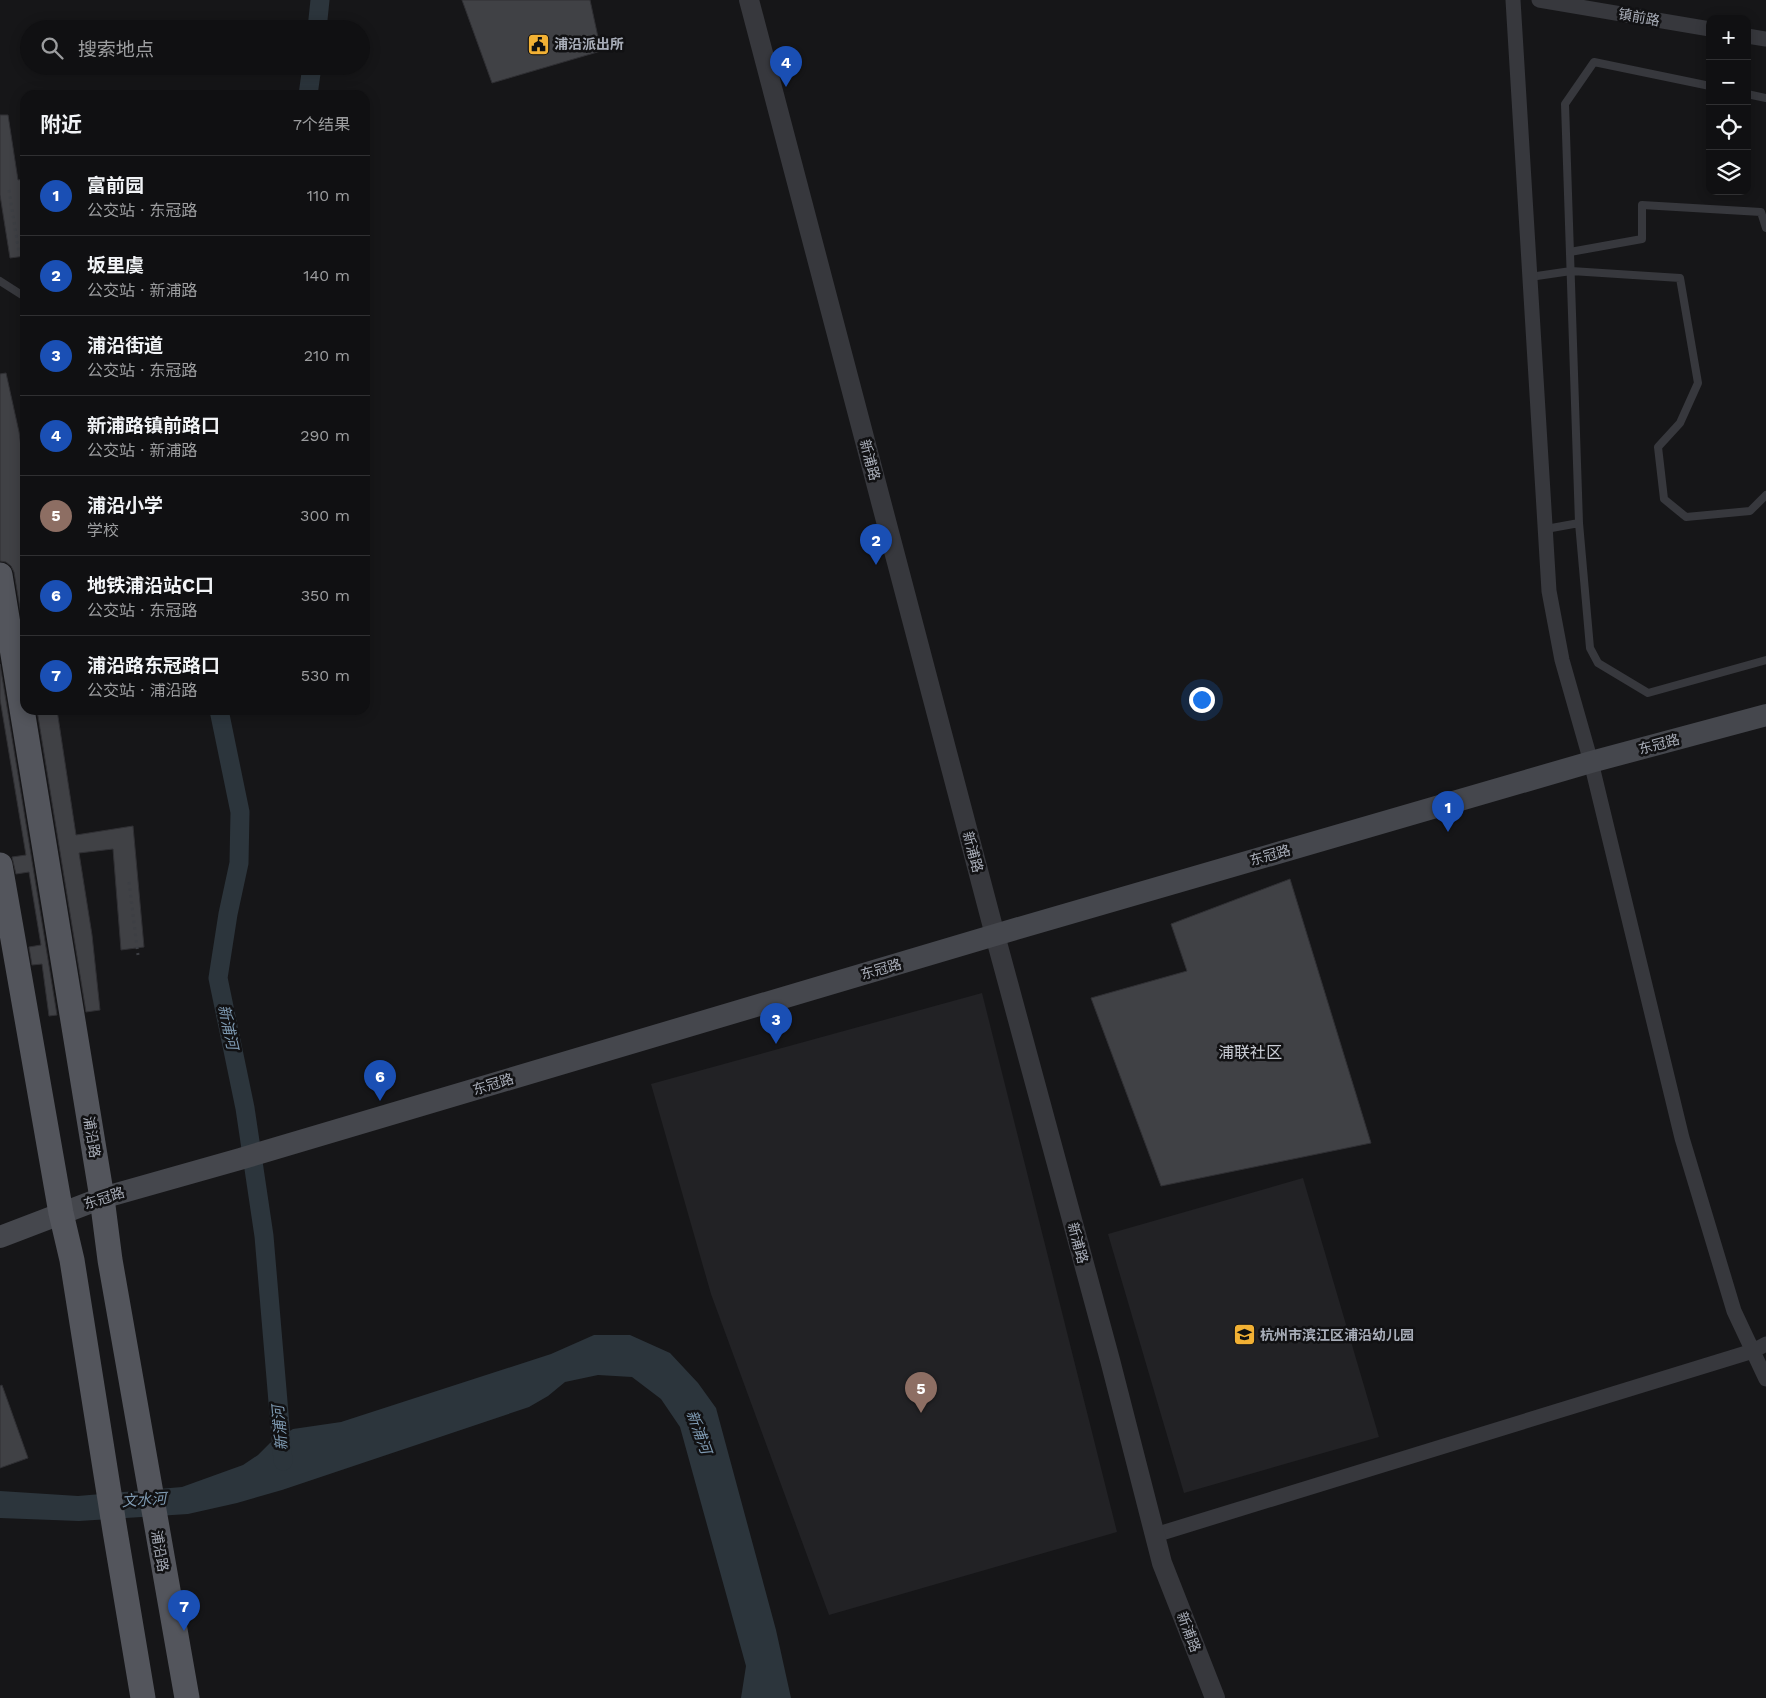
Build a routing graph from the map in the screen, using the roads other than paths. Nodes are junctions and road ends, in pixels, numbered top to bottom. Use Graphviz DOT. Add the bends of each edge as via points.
graph roads {
  1 [pos="749,0"];
  2 [pos="1513,0"];
  3 [pos="1539,0"];
  4 [pos="1706,28"];
  5 [pos="1751,37"];
  6 [pos="1766,39"];
  7 [pos="1706,85"];
  8 [pos="1751,95"];
  9 [pos="1766,98"];
  10 [pos="1766,228"];
  11 [pos="1570,252"];
  12 [pos="1571,271"];
  13 [pos="1530,277"];
  14 [pos="0,281"];
  15 [pos="20,294"];
  16 [pos="1766,495"];
  17 [pos="1579,522"];
  18 [pos="1546,529"];
  19 [pos="0,575"];
  20 [pos="1766,660"];
  21 [pos="20,683"];
  22 [pos="25,715"];
  23 [pos="1766,715"];
  24 [pos="1591,762"];
  25 [pos="0,865"];
  26 [pos="994,935"];
  27 [pos="102,1198"];
  28 [pos="61,1213"];
  29 [pos="0,1237"];
  30 [pos="1766,1344"];
  31 [pos="1752,1351"];
  32 [pos="1766,1380"];
  33 [pos="1154,1534"];
  34 [pos="144,1698"];
  35 [pos="187,1698"];
  36 [pos="1214,1698"];
  1 -- 26 [label="street, 新浦路"];
  2 -- 13 [label="street"];
  3 -- 4 [label="street, 镇前路"];
  5 -- 6 [label="street"];
  7 -- 11 [label="lane" via="1594,62 1565,104"];
  8 -- 9 [label="lane"];
  10 -- 11 [label="lane" via="1761,212 1642,205 1642,239"];
  11 -- 12 [label="lane"];
  12 -- 13 [label="lane"];
  12 -- 16 [label="lane" via="1680,278 1698,383 1680,423 1658,447 1664,499 1686,517 1750,511"];
  12 -- 17 [label="lane"];
  13 -- 18 [label="street"];
  14 -- 15 [label="lane"];
  17 -- 18 [label="lane"];
  17 -- 20 [label="lane" via="1590,648 1598,663 1648,693"];
  18 -- 24 [label="street" via="1550,591 1562,660"];
  19 -- 21 [label="main road, 浦沿路"];
  22 -- 27 [label="main road, 浦沿路"];
  23 -- 24 [label="main road, 东冠路"];
  24 -- 26 [label="main road, 东冠路"];
  24 -- 31 [label="street" via="1682,1138 1734,1312"];
  25 -- 28 [label="main road"];
  26 -- 27 [label="main road, 东冠路"];
  26 -- 33 [label="street, 新浦路"];
  27 -- 28 [label="main road, 东冠路"];
  27 -- 35 [label="main road, 浦沿路" via="110,1260"];
  28 -- 29 [label="main road, 东冠路"];
  28 -- 34 [label="main road" via="72,1260 114,1531"];
  30 -- 31 [label="street"];
  31 -- 32 [label="street"];
  31 -- 33 [label="street"];
  33 -- 36 [label="street, 新浦路"];
}
